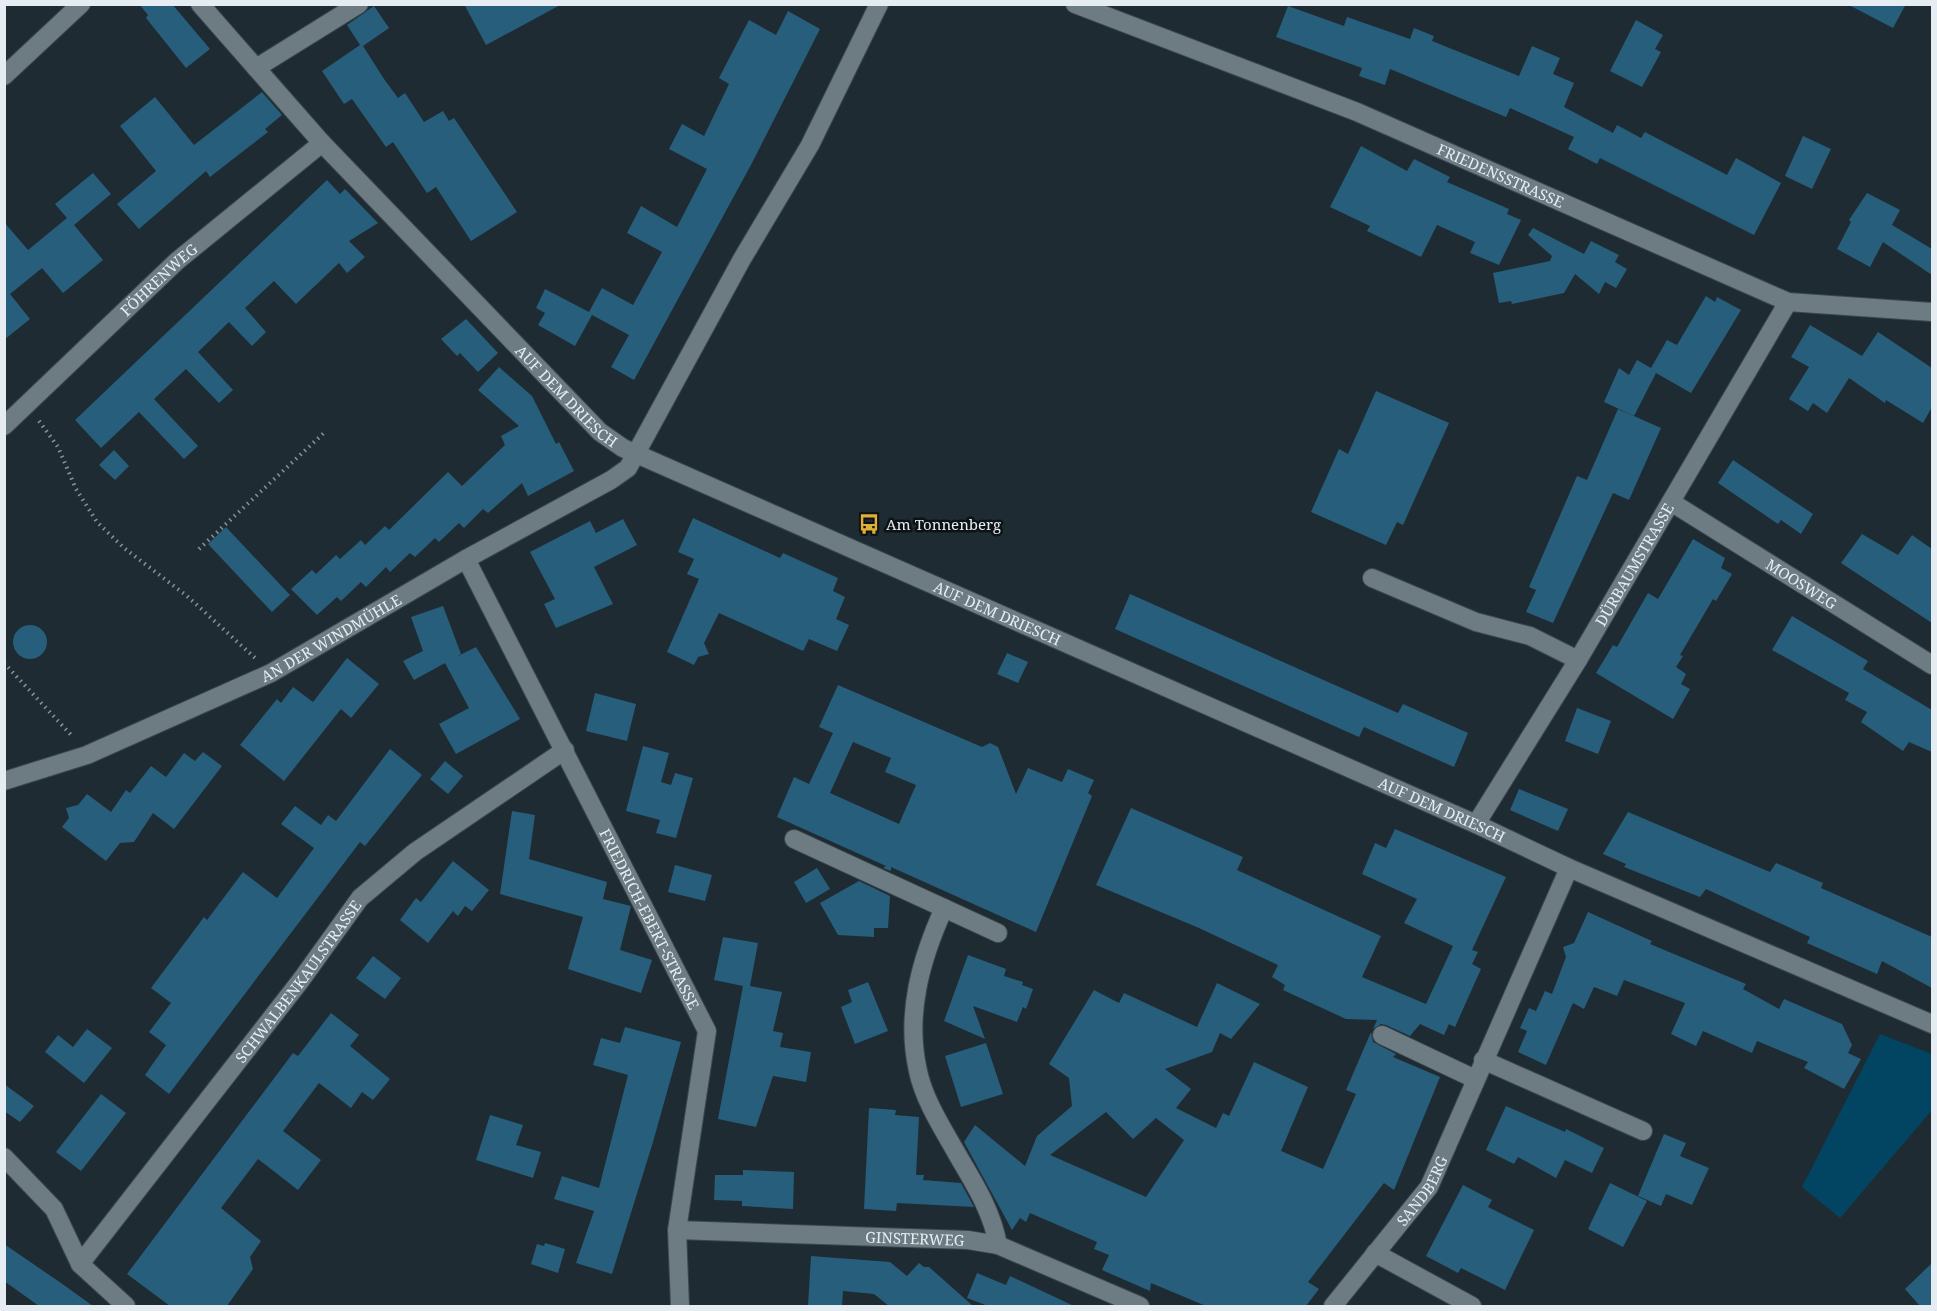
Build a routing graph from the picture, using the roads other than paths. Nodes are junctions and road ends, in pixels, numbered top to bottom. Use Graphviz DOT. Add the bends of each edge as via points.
graph roads {
  1 [pos="81,4"];
  2 [pos="200,4"];
  3 [pos="359,4"];
  4 [pos="879,4"];
  5 [pos="1075,4"];
  6 [pos="256,68"];
  7 [pos="4,76"];
  8 [pos="322,143"];
  9 [pos="1788,302"];
  10 [pos="1932,312"];
  11 [pos="4,426"];
  12 [pos="636,453"];
  13 [pos="1671,502"];
  14 [pos="466,559"];
  15 [pos="1372,578"];
  16 [pos="1578,660"];
  17 [pos="1932,665"];
  18 [pos="565,750"];
  19 [pos="4,781"];
  20 [pos="1476,824"];
  21 [pos="794,839"];
  22 [pos="1569,868"];
  23 [pos="944,908"];
  24 [pos="998,933"];
  25 [pos="1932,1024"];
  26 [pos="1382,1035"];
  27 [pos="1483,1060"];
  28 [pos="1474,1079"];
  29 [pos="1643,1131"];
  30 [pos="4,1157"];
  31 [pos="676,1230"];
  32 [pos="998,1245"];
  33 [pos="1375,1253"];
  34 [pos="80,1264"];
  35 [pos="126,1306"];
  36 [pos="680,1306"];
  37 [pos="1140,1306"];
  38 [pos="1333,1306"];
  39 [pos="1472,1306"];
  1 -- 7 [label="street"];
  2 -- 6 [label="street, AUF DEM DRIESCH"];
  3 -- 6 [label="street"];
  4 -- 12 [label="street" via="810,146 742,259"];
  5 -- 9 [label="street, FRIEDENSSTRASSE" via="1357,112"];
  6 -- 8 [label="street, AUF DEM DRIESCH"];
  8 -- 11 [label="street, FÖHRENWEG" via="177,261"];
  8 -- 12 [label="street, AUF DEM DRIESCH" via="600,432"];
  9 -- 10 [label="street, FRIEDENSSTRASSE"];
  9 -- 13 [label="street, DÜRBAUMSTRASSE"];
  12 -- 14 [label="street, AN DER WINDMÜHLE" via="628,468 611,480"];
  12 -- 20 [label="street, AUF DEM DRIESCH"];
  13 -- 16 [label="street, DÜRBAUMSTRASSE"];
  13 -- 17 [label="street, MOOSWEG"];
  14 -- 18 [label="street, FRIEDRICH-EBERT-STRASSE"];
  14 -- 19 [label="street, AN DER WINDMÜHLE" via="271,673 87,755"];
  15 -- 16 [label="street" via="1476,622 1530,636"];
  16 -- 20 [label="street, DÜRBAUMSTRASSE"];
  18 -- 31 [label="street, FRIEDRICH-EBERT-STRASSE" via="707,1031"];
  18 -- 34 [label="street, SCHWALBENKAULSTRASSE" via="415,852 360,898"];
  20 -- 22 [label="street, AUF DEM DRIESCH"];
  21 -- 23 [label="street"];
  22 -- 25 [label="street, AUF DEM DRIESCH"];
  22 -- 27 [label="street, SANDBERG"];
  23 -- 24 [label="street"];
  23 -- 32 [label="street" via="916,989 918,1072 989,1213"];
  26 -- 28 [label="street"];
  27 -- 28 [label="street, SANDBERG"];
  27 -- 29 [label="street"];
  28 -- 33 [label="street, SANDBERG" via="1429,1187"];
  30 -- 34 [label="street" via="54,1209"];
  31 -- 32 [label="street, GINSTERWEG" via="968,1240"];
  31 -- 36 [label="street, FRIEDRICH-EBERT-STRASSE"];
  32 -- 37 [label="street, GINSTERWEG"];
  33 -- 38 [label="street, SANDBERG"];
  33 -- 39 [label="street"];
  34 -- 35 [label="street"];
}
